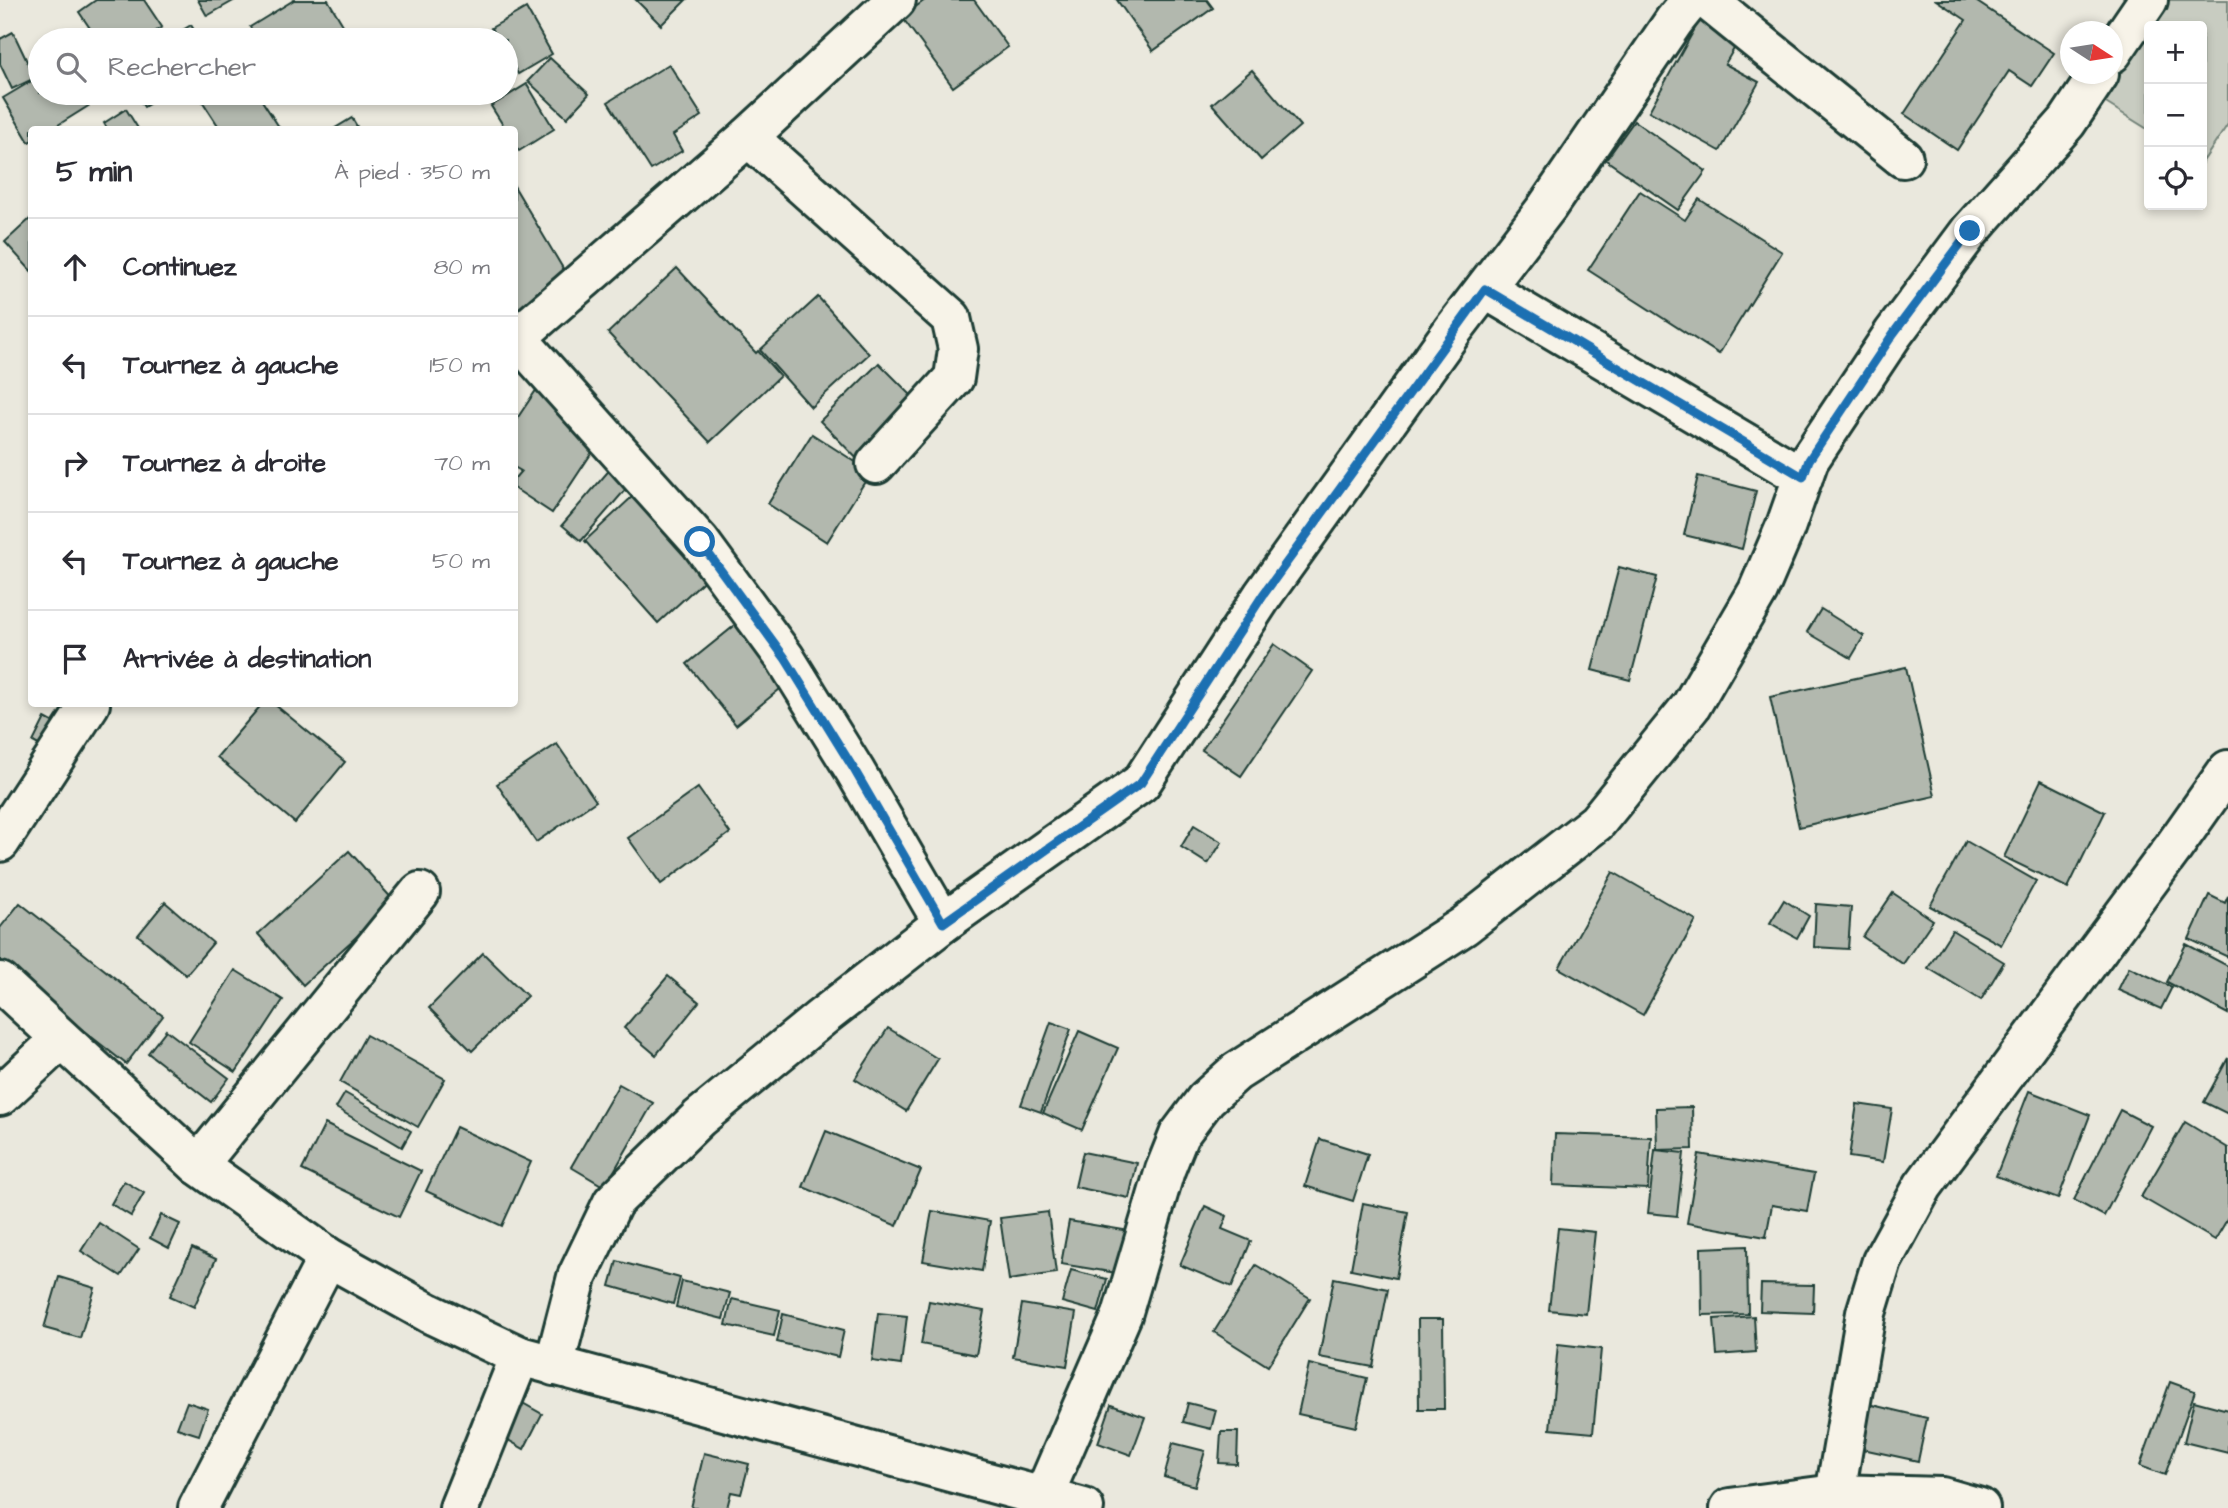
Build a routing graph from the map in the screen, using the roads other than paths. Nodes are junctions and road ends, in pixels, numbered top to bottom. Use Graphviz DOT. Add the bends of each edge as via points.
graph roads {
  1 [pos="895,0"];
  2 [pos="1691,0"];
  3 [pos="1707,0"];
  4 [pos="2148,0"];
  5 [pos="2123,37"];
  6 [pos="2092,84"];
  7 [pos="748,137"];
  8 [pos="1903,158"];
  9 [pos="1485,289"];
  10 [pos="518,337"];
  11 [pos="518,341"];
  12 [pos="876,464"];
  13 [pos="1803,477"];
  14 [pos="88,707"];
  15 [pos="2228,770"];
  16 [pos="0,842"];
  17 [pos="420,892"];
  18 [pos="943,923"];
  19 [pos="0,982"];
  20 [pos="61,1039"];
  21 [pos="0,1096"];
  22 [pos="198,1165"];
  23 [pos="328,1257"];
  24 [pos="537,1361"];
  25 [pos="1835,1494"];
  26 [pos="1043,1497"];
  27 [pos="198,1508"];
  28 [pos="459,1508"];
  29 [pos="1084,1508"];
  30 [pos="1730,1508"];
  31 [pos="1980,1508"];
  1 -- 7 [label="street"];
  2 -- 9 [label="street"];
  3 -- 8 [label="street"];
  4 -- 5 [label="street"];
  6 -- 13 [label="street" via="2067,122 1970,231 1893,334 1809,460"];
  7 -- 10 [label="street"];
  7 -- 12 [label="street" via="951,318 958,349 954,378"];
  9 -- 13 [label="street"];
  9 -- 18 [label="street" via="1263,595 1141,783"];
  11 -- 18 [label="street" via="700,542 785,658"];
  13 -- 26 [label="street" via="1758,591 1691,706 1597,821 1464,926 1236,1072 1206,1099 1179,1135 1122,1315"];
  14 -- 16 [label="street"];
  15 -- 25 [label="street" via="1923,1186 1882,1261 1866,1313"];
  17 -- 22 [label="street"];
  18 -- 24 [label="street" via="699,1118 613,1202"];
  19 -- 20 [label="street"];
  20 -- 21 [label="street"];
  20 -- 22 [label="street"];
  22 -- 23 [label="street"];
  23 -- 24 [label="street" via="429,1313"];
  23 -- 27 [label="street"];
  24 -- 26 [label="street"];
  24 -- 28 [label="street"];
  25 -- 30 [label="street"];
  25 -- 31 [label="street" via="1942,1497"];
  26 -- 29 [label="street"];
}
